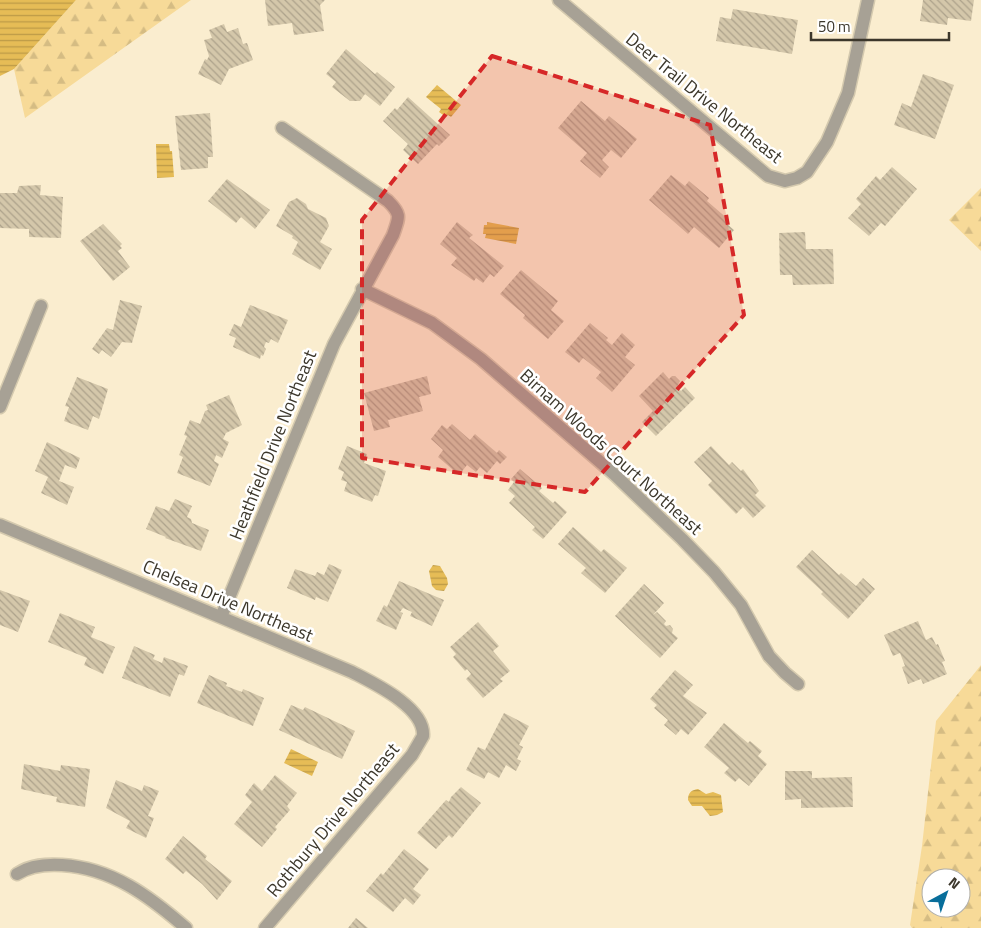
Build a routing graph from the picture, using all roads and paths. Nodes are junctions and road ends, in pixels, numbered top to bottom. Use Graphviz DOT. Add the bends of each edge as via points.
graph roads {
  1 [pos="559,0"];
  2 [pos="868,0"];
  3 [pos="282,128"];
  4 [pos="362,289"];
  5 [pos="41,306"];
  6 [pos="0,407"];
  7 [pos="0,526"];
  8 [pos="221,617"];
  9 [pos="798,684"];
  10 [pos="423,732"];
  11 [pos="17,874"];
  12 [pos="186,928"];
  13 [pos="265,928"];
  1 -- 2 [label="street, Deer Trail Drive Northeast" via="768,176 785,180 807,172 828,142 848,93"];
  3 -- 4 [label="street, Heathfield Drive Northeast" via="398,211 393,236"];
  4 -- 8 [label="street, Heathfield Drive Northeast" via="334,344"];
  4 -- 9 [label="street, Birnam Woods Court Northeast" via="432,324 481,359 614,474 714,572 740,606 769,656"];
  5 -- 6 [label="street"];
  7 -- 8 [label="street, Chelsea Drive Northeast"];
  8 -- 10 [label="street, Chelsea Drive Northeast" via="352,672 385,690 419,719"];
  10 -- 13 [label="street, Rothbury Drive Northeast" via="412,755"];
  11 -- 12 [label="street" via="46,864 82,866 121,881 158,904"];
}
